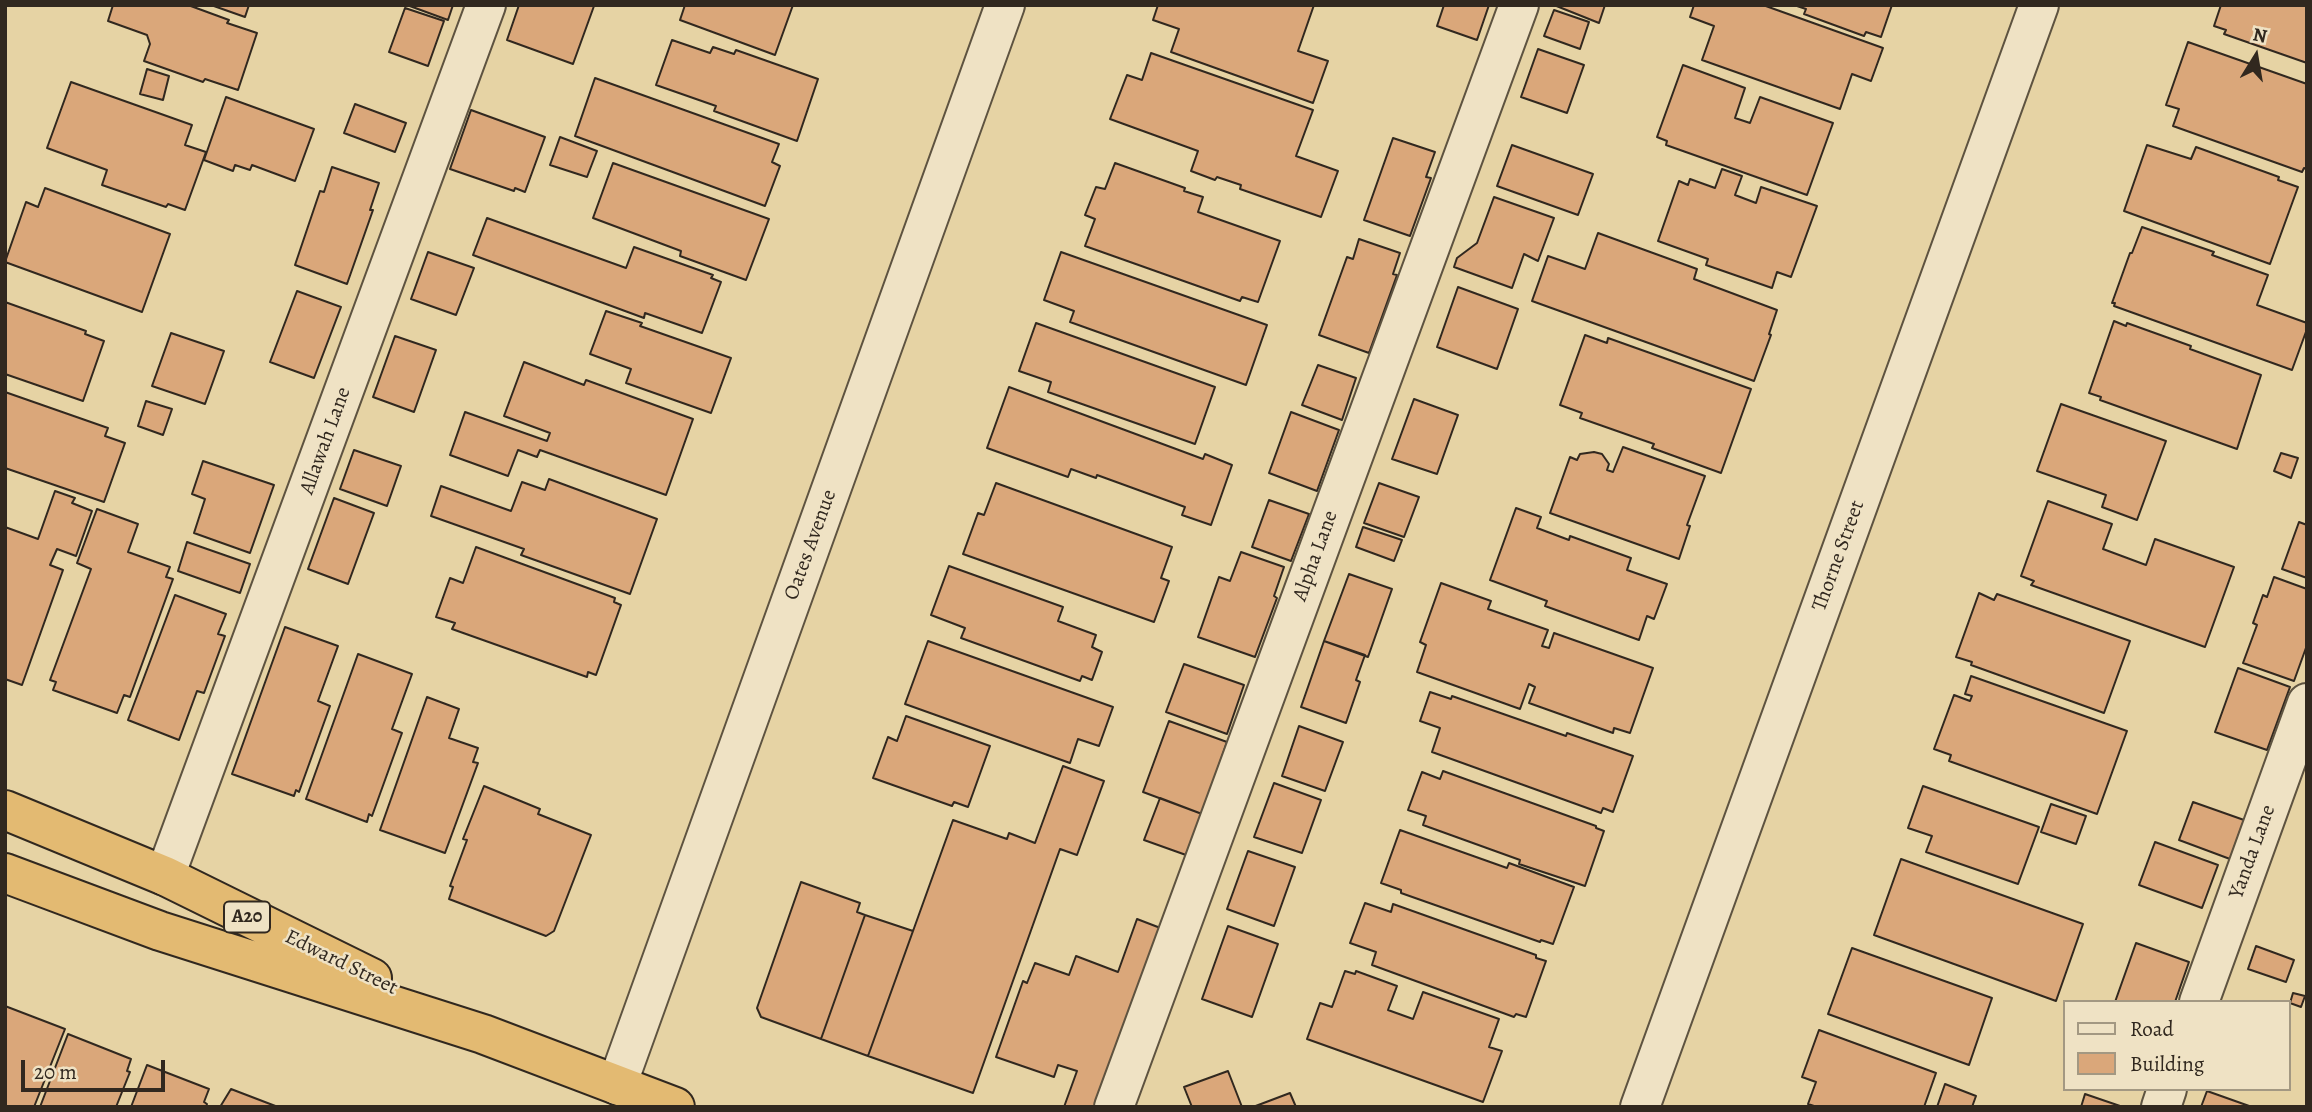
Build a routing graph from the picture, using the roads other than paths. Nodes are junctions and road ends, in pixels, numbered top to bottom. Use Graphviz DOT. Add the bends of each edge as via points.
graph roads {
  1 [pos="486,5"];
  2 [pos="1005,5"];
  3 [pos="1519,5"];
  4 [pos="2039,5"];
  5 [pos="2307,703"];
  6 [pos="5,810"];
  7 [pos="5,873"];
  8 [pos="165,876"];
  9 [pos="2200,1000"];
  10 [pos="484,1034"];
  11 [pos="617,1085"];
  12 [pos="675,1107"];
  13 [pos="1114,1107"];
  14 [pos="1640,1107"];
  1 -- 8 [label="street, Allawah Lane"];
  2 -- 11 [label="street, Oates Avenue"];
  3 -- 13 [label="street, Alpha Lane"];
  4 -- 14 [label="street, Thorne Street"];
  5 -- 9 [label="street, Yanda Lane"];
  6 -- 8 [label="highway, Edward Street / A20"];
  7 -- 10 [label="highway, Edward Street / A20" via="160,931"];
  8 -- 10 [label="highway, Edward Street / A20"];
  10 -- 11 [label="highway, Edward Street / A20"];
  11 -- 12 [label="highway, Edward Street / A20"];
}
